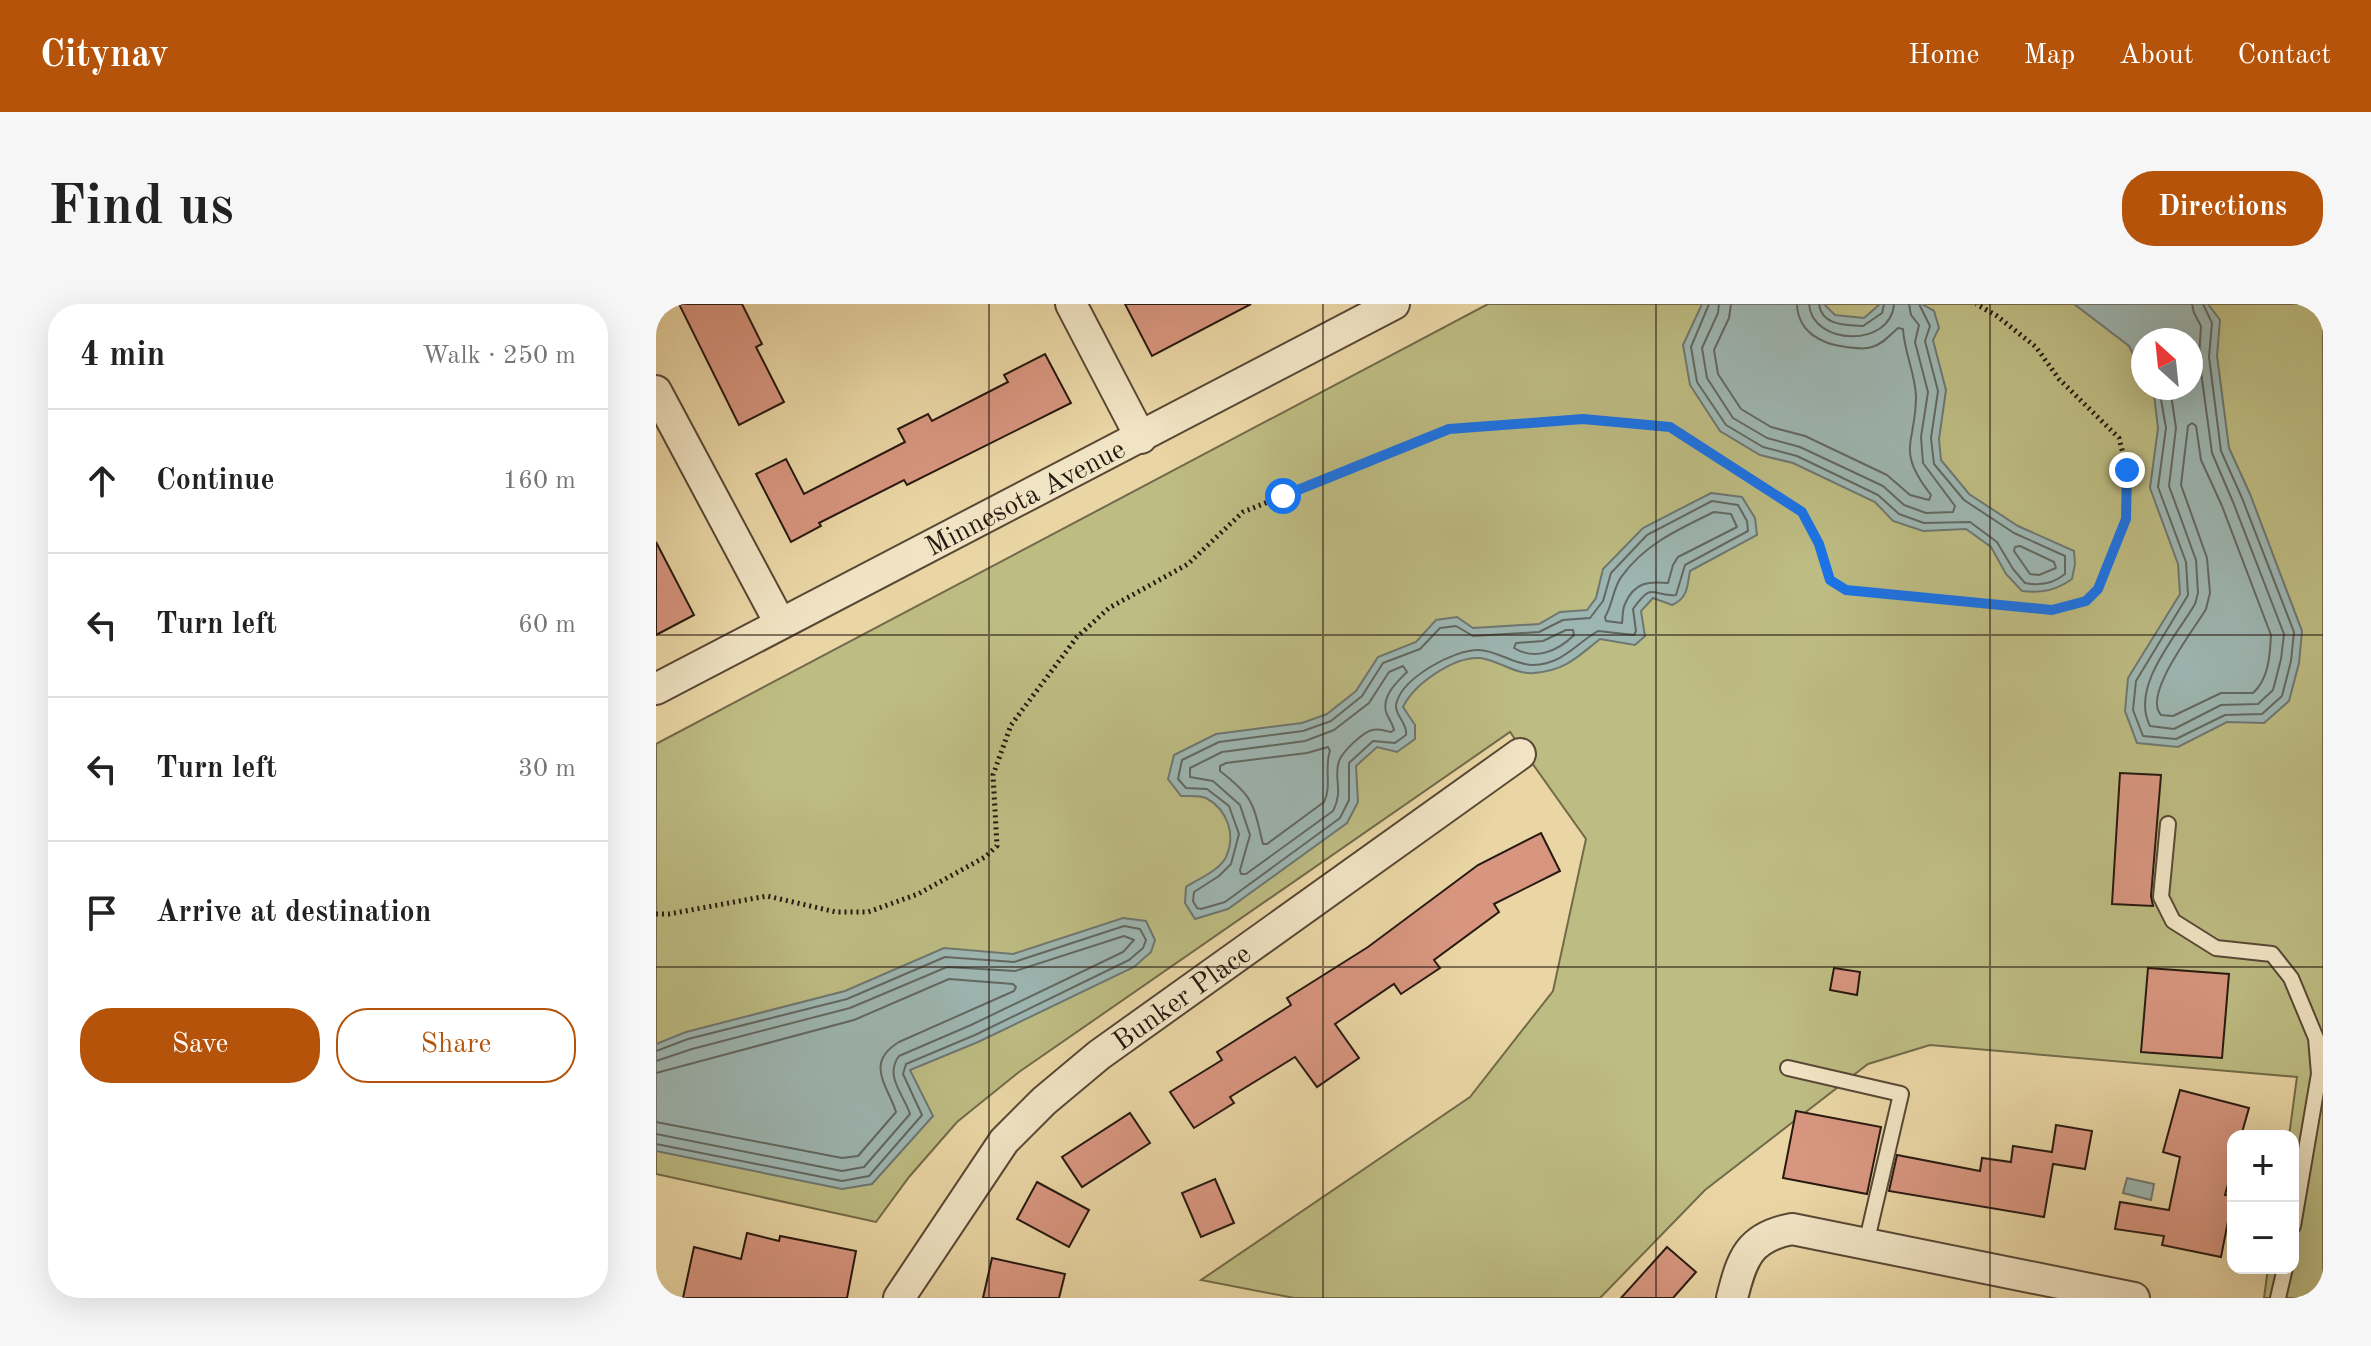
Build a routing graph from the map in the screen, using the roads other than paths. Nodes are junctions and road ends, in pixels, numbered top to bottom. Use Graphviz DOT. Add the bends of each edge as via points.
graph roads {
  1 [pos="1071,304"];
  2 [pos="1394,304"];
  3 [pos="656,391"];
  4 [pos="1141,438"];
  5 [pos="780,623"];
  6 [pos="656,689"];
  7 [pos="1520,754"];
  8 [pos="2168,824"];
  9 [pos="1788,1068"];
  10 [pos="2297,1202"];
  11 [pos="1866,1244"];
  12 [pos="2284,1274"];
  13 [pos="899,1298"];
  14 [pos="1732,1298"];
  15 [pos="2134,1298"];
  16 [pos="2278,1298"];
  1 -- 4 [label="street"];
  2 -- 4 [label="street, Minnesota Avenue"];
  3 -- 5 [label="street"];
  4 -- 5 [label="street, Minnesota Avenue"];
  5 -- 6 [label="street, Minnesota Avenue"];
  7 -- 13 [label="street, Bunker Place" via="1099,1055 1044,1101 1004,1141"];
  8 -- 10 [label="lane" via="2161,897 2173,921 2216,948 2272,954 2291,978 2316,1038 2319,1074"];
  9 -- 11 [label="lane" via="1901,1094"];
  11 -- 14 [label="street" via="1792,1229 1768,1234 1741,1263"];
  11 -- 15 [label="street"];
  12 -- 16 [label="lane"];
}
